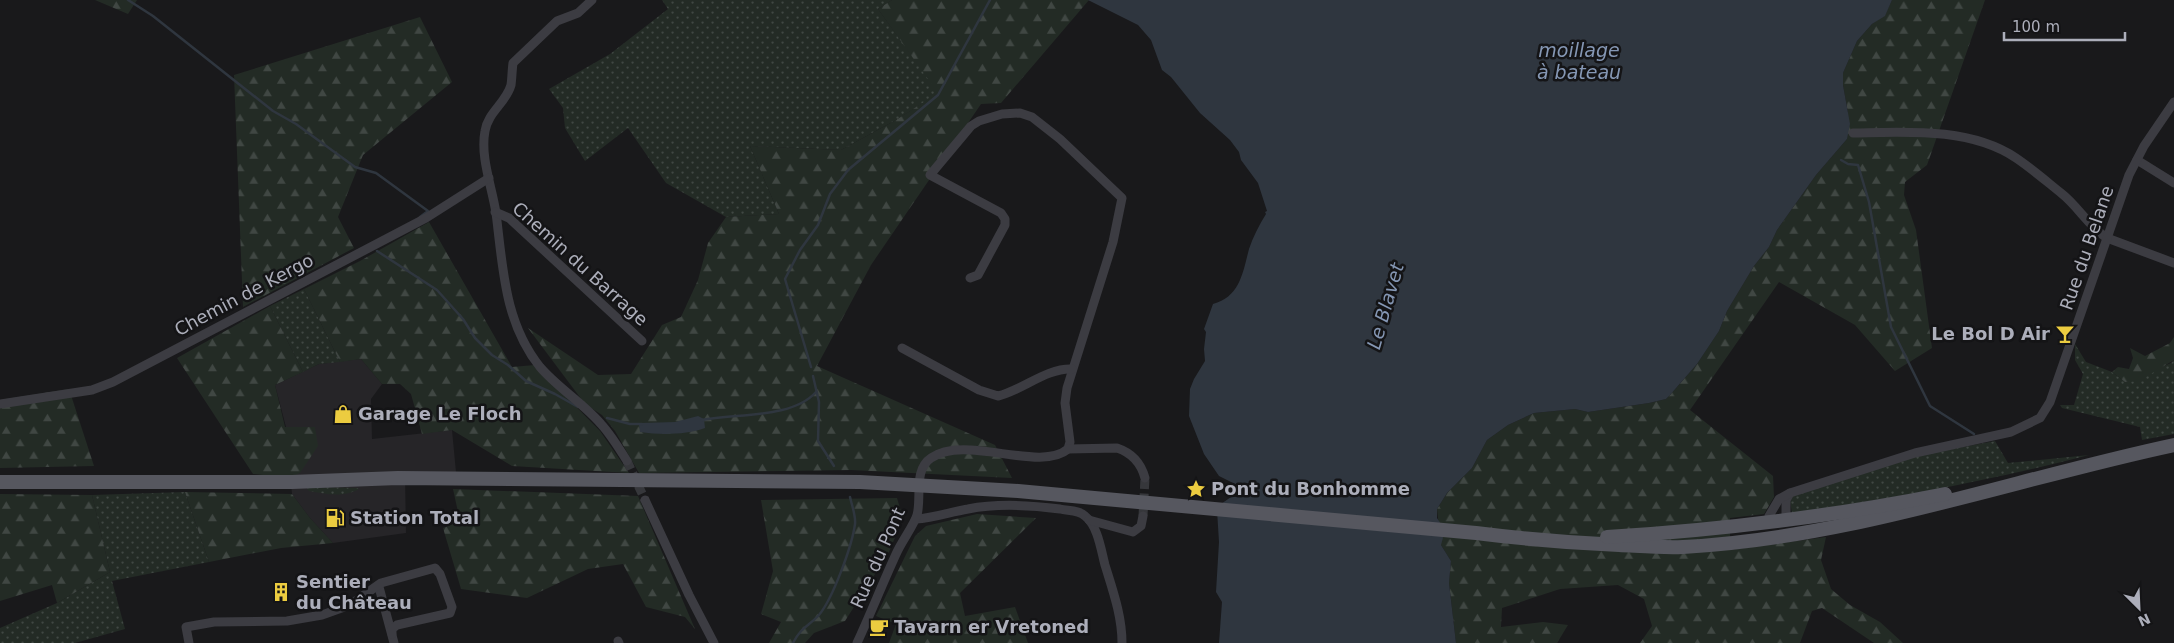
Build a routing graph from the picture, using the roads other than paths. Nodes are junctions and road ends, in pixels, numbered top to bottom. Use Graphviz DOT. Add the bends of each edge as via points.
graph roads {
  1 [pos="592,0"];
  2 [pos="2174,102"];
  3 [pos="1853,133"];
  4 [pos="2137,160"];
  5 [pos="489,178"];
  6 [pos="2174,183"];
  7 [pos="496,212"];
  8 [pos="2107,238"];
  9 [pos="2174,263"];
  10 [pos="970,278"];
  11 [pos="642,341"];
  12 [pos="902,348"];
  13 [pos="1072,370"];
  14 [pos="0,404"];
  15 [pos="2174,441"];
  16 [pos="2174,445"];
  17 [pos="1068,448"];
  18 [pos="627,461"];
  19 [pos="1144,478"];
  20 [pos="0,482"];
  21 [pos="918,485"];
  22 [pos="1790,492"];
  23 [pos="645,500"];
  24 [pos="1143,509"];
  25 [pos="1786,515"];
  26 [pos="1769,516"];
  27 [pos="916,518"];
  28 [pos="1089,520"];
  29 [pos="1476,533"];
  30 [pos="379,587"];
  31 [pos="393,638"];
  32 [pos="189,643"];
  33 [pos="714,643"];
  34 [pos="857,643"];
  35 [pos="1122,643"];
  1 -- 5 [label="street" via="578,13 557,21 513,62 511,86 490,114 485,130 484,149"];
  2 -- 4 [label="street, Rue du Belane"];
  3 -- 8 [label="street" via="1934,132 1992,145 2015,157 2061,193"];
  4 -- 6 [label="street"];
  4 -- 8 [label="street, Rue du Belane"];
  5 -- 7 [label="street"];
  5 -- 14 [label="street, Chemin de Kergo" via="426,218 113,382 92,390"];
  7 -- 11 [label="street, Chemin du Barrage" via="509,218"];
  7 -- 18 [label="street" via="506,294 524,342 547,374 601,423"];
  8 -- 9 [label="street"];
  8 -- 22 [label="street, Rue du Belane" via="2048,407 2040,418 2011,432 1915,453"];
  10 -- 13 [label="street" via="978,275 1005,219 1000,213 930,175 978,121 1002,114 1020,113 1032,117 1122,198"];
  12 -- 13 [label="street" via="979,390 998,396 1047,374"];
  13 -- 17 [label="street" via="1065,403"];
  15 -- 29 [label="main road" via="1986,486 1865,510 1597,538"];
  16 -- 29 [label="main road" via="1929,507 1762,540 1652,547 1550,542"];
  17 -- 19 [label="street" via="1125,450 1137,460"];
  17 -- 21 [label="street" via="1062,454 1042,456 954,450 930,458"];
  20 -- 21 [label="main road" via="282,482 398,478"];
  21 -- 24 [label="main road" via="1018,491"];
  21 -- 27 [label="street, Rue du Pont"];
  22 -- 25 [label="street" via="1786,500"];
  22 -- 26 [label="street, Rue du Belane" via="1778,498"];
  23 -- 33 [label="street"];
  24 -- 28 [label="street" via="1141,526 1133,532"];
  24 -- 29 [label="main road"];
  27 -- 28 [label="street" via="983,507 1016,506 1079,512"];
  27 -- 34 [label="street, Rue du Pont" via="905,535"];
  28 -- 35 [label="street" via="1112,586 1120,617"];
  30 -- 31 [label="street"];
  30 -- 31 [label="street" via="394,579 435,568 452,607 450,613 397,625 392,630"];
  30 -- 32 [label="street" via="350,605 322,616 287,621 214,622 186,627"];
}
